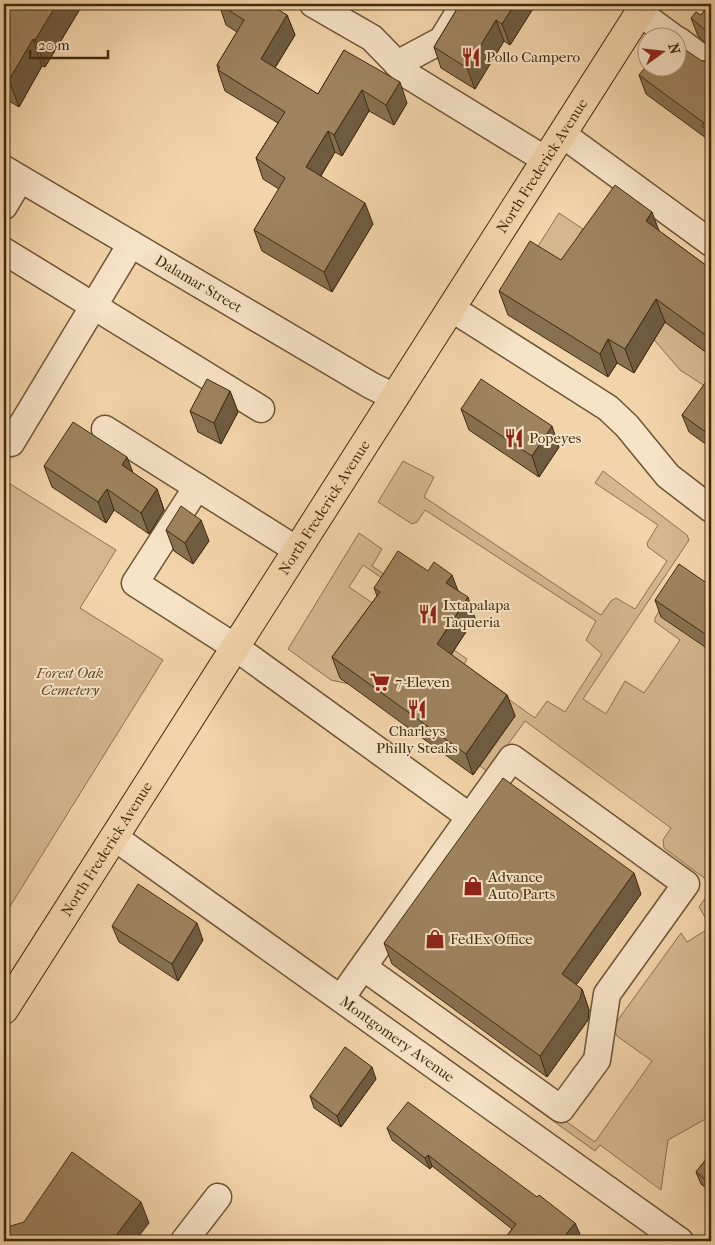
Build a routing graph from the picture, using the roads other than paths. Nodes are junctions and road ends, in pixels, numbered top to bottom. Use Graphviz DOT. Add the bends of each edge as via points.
graph roads {
  1 [pos="313,4"];
  2 [pos="464,4"];
  3 [pos="643,8"];
  4 [pos="664,28"];
  5 [pos="688,48"];
  6 [pos="397,64"];
  7 [pos="711,65"];
  8 [pos="562,134"];
  9 [pos="546,160"];
  10 [pos="12,174"];
  11 [pos="4,206"];
  12 [pos="711,243"];
  13 [pos="131,244"];
  14 [pos="4,251"];
  15 [pos="94,307"];
  16 [pos="451,308"];
  17 [pos="395,396"];
  18 [pos="261,409"];
  19 [pos="105,429"];
  20 [pos="4,438"];
  21 [pos="197,487"];
  22 [pos="711,509"];
  23 [pos="297,550"];
  24 [pos="235,647"];
  25 [pos="470,817"];
  26 [pos="114,837"];
  27 [pos="363,967"];
  28 [pos="341,998"];
  29 [pos="4,1010"];
  30 [pos="218,1197"];
  31 [pos="184,1241"];
  32 [pos="680,1241"];
  1 -- 6 [label="street" via="372,38"];
  2 -- 6 [label="street" via="442,40"];
  3 -- 4 [label="street"];
  3 -- 8 [label="main road, North Frederick Avenue"];
  5 -- 7 [label="street"];
  6 -- 9 [label="street" via="413,78"];
  8 -- 9 [label="main road, North Frederick Avenue"];
  8 -- 12 [label="street"];
  9 -- 16 [label="main road, North Frederick Avenue"];
  10 -- 11 [label="street"];
  10 -- 13 [label="street, Dalamar Street"];
  13 -- 15 [label="street"];
  13 -- 17 [label="street, Dalamar Street" via="372,386"];
  14 -- 15 [label="street"];
  15 -- 18 [label="street"];
  15 -- 20 [label="street" via="11,443"];
  16 -- 17 [label="main road, North Frederick Avenue"];
  16 -- 22 [label="street" via="608,408 668,476"];
  17 -- 23 [label="main road, North Frederick Avenue"];
  19 -- 21 [label="street"];
  21 -- 23 [label="street"];
  21 -- 24 [label="street" via="135,583"];
  23 -- 24 [label="main road, North Frederick Avenue"];
  24 -- 25 [label="street"];
  24 -- 26 [label="main road, North Frederick Avenue"];
  25 -- 27 [label="street"];
  25 -- 27 [label="street" via="512,758 686,884 607,994 597,1060 561,1110"];
  26 -- 28 [label="street, Montgomery Avenue"];
  26 -- 29 [label="main road, North Frederick Avenue"];
  27 -- 28 [label="street"];
  28 -- 32 [label="street, Montgomery Avenue"];
  30 -- 31 [label="street"];
}
